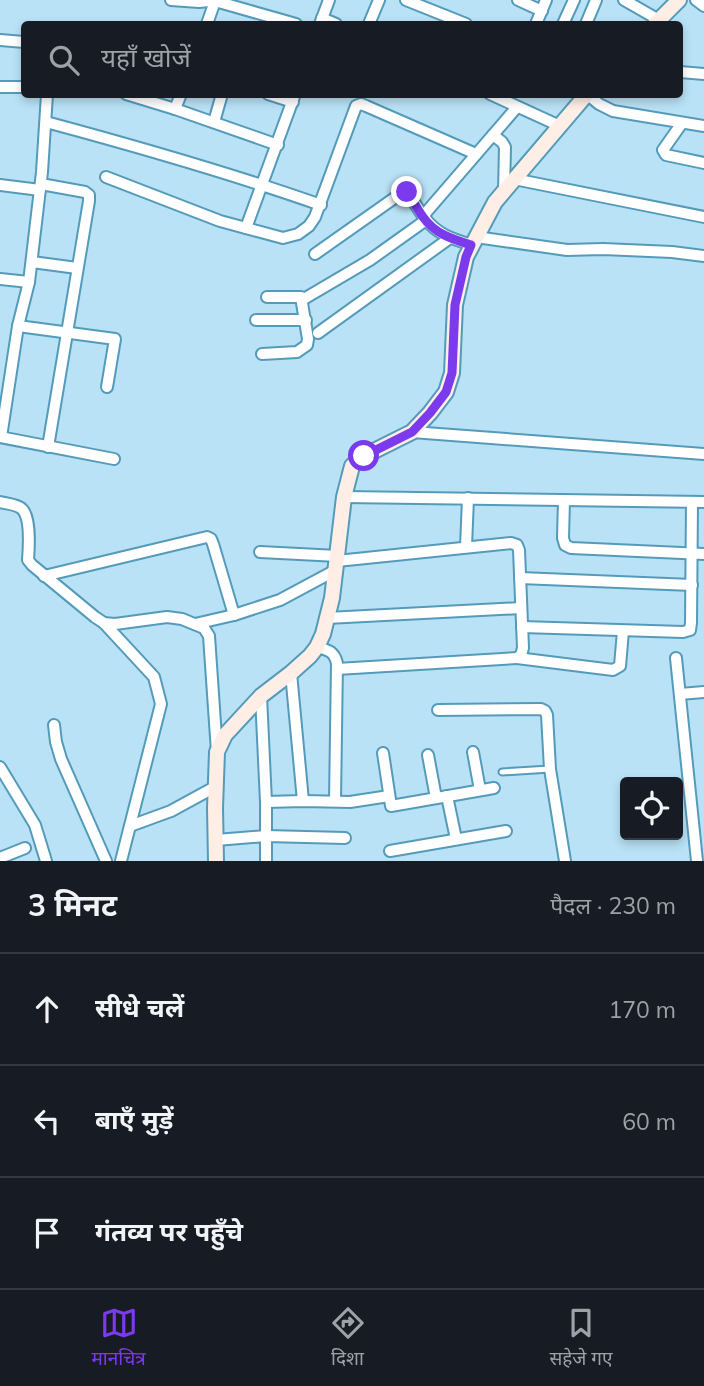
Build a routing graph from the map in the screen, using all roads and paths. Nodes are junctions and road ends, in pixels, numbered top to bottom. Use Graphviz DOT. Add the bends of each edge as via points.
graph roads {
  1 [pos="171,0"];
  2 [pos="329,0"];
  3 [pos="379,0"];
  4 [pos="406,0"];
  5 [pos="518,0"];
  6 [pos="574,0"];
  7 [pos="596,0"];
  8 [pos="624,0"];
  9 [pos="679,0"];
  10 [pos="696,0"];
  11 [pos="217,1"];
  12 [pos="544,5"];
  13 [pos="704,6"];
  14 [pos="208,21"];
  15 [pos="286,21"];
  16 [pos="321,21"];
  17 [pos="370,21"];
  18 [pos="458,21"];
  19 [pos="564,21"];
  20 [pos="587,21"];
  21 [pos="656,21"];
  22 [pos="658,21"];
  23 [pos="0,40"];
  24 [pos="21,42"];
  25 [pos="683,72"];
  26 [pos="704,74"];
  27 [pos="0,87"];
  28 [pos="21,87"];
  29 [pos="47,98"];
  30 [pos="139,98"];
  31 [pos="180,98"];
  32 [pos="221,98"];
  33 [pos="506,98"];
  34 [pos="584,98"];
  35 [pos="592,98"];
  36 [pos="294,99"];
  37 [pos="517,107"];
  38 [pos="176,109"];
  39 [pos="46,122"];
  40 [pos="214,122"];
  41 [pos="682,123"];
  42 [pos="560,126"];
  43 [pos="704,126"];
  44 [pos="493,135"];
  45 [pos="278,145"];
  46 [pos="476,154"];
  47 [pos="704,163"];
  48 [pos="106,177"];
  49 [pos="514,179"];
  50 [pos="262,184"];
  51 [pos="0,185"];
  52 [pos="40,187"];
  53 [pos="504,191"];
  54 [pos="321,205"];
  55 [pos="424,218"];
  56 [pos="704,218"];
  57 [pos="246,228"];
  58 [pos="450,238"];
  59 [pos="474,241"];
  60 [pos="315,254"];
  61 [pos="704,256"];
  62 [pos="32,262"];
  63 [pos="77,268"];
  64 [pos="0,279"];
  65 [pos="29,282"];
  66 [pos="267,297"];
  67 [pos="302,300"];
  68 [pos="256,320"];
  69 [pos="306,320"];
  70 [pos="18,327"];
  71 [pos="66,332"];
  72 [pos="318,333"];
  73 [pos="262,354"];
  74 [pos="107,387"];
  75 [pos="412,432"];
  76 [pos="0,437"];
  77 [pos="48,447"];
  78 [pos="704,454"];
  79 [pos="114,459"];
  80 [pos="344,497"];
  81 [pos="468,498"];
  82 [pos="564,500"];
  83 [pos="0,502"];
  84 [pos="698,502"];
  85 [pos="466,547"];
  86 [pos="260,552"];
  87 [pos="692,554"];
  88 [pos="704,554"];
  89 [pos="337,562"];
  90 [pos="44,576"];
  91 [pos="520,578"];
  92 [pos="692,585"];
  93 [pos="521,608"];
  94 [pos="234,615"];
  95 [pos="327,618"];
  96 [pos="104,623"];
  97 [pos="195,624"];
  98 [pos="522,627"];
  99 [pos="623,631"];
  100 [pos="317,646"];
  101 [pos="676,657"];
  102 [pos="517,658"];
  103 [pos="337,669"];
  104 [pos="291,673"];
  105 [pos="704,692"];
  106 [pos="680,694"];
  107 [pos="261,696"];
  108 [pos="438,710"];
  109 [pos="54,725"];
  110 [pos="217,752"];
  111 [pos="473,752"];
  112 [pos="383,753"];
  113 [pos="428,755"];
  114 [pos="0,767"];
  115 [pos="550,769"];
  116 [pos="502,772"];
  117 [pos="215,787"];
  118 [pos="494,788"];
  119 [pos="480,790"];
  120 [pos="389,796"];
  121 [pos="442,797"];
  122 [pos="303,801"];
  123 [pos="266,802"];
  124 [pos="335,802"];
  125 [pos="130,826"];
  126 [pos="506,831"];
  127 [pos="267,836"];
  128 [pos="345,838"];
  129 [pos="456,839"];
  130 [pos="216,840"];
  131 [pos="25,848"];
  132 [pos="390,851"];
  133 [pos="0,858"];
  134 [pos="46,861"];
  135 [pos="106,861"];
  136 [pos="121,861"];
  137 [pos="216,861"];
  138 [pos="266,861"];
  139 [pos="565,861"];
  140 [pos="697,861"];
  1 -- 11 [label="street"];
  2 -- 16 [label="street"];
  3 -- 17 [label="street"];
  4 -- 18 [label="street"];
  5 -- 12 [label="street"];
  6 -- 19 [label="street"];
  7 -- 20 [label="street"];
  8 -- 21 [label="street"];
  9 -- 22 [label="main road"];
  10 -- 13 [label="street"];
  11 -- 14 [label="street"];
  11 -- 15 [label="street"];
  23 -- 24 [label="street"];
  25 -- 26 [label="street"];
  27 -- 28 [label="street"];
  29 -- 39 [label="street"];
  30 -- 38 [label="street"];
  31 -- 38 [label="street"];
  32 -- 40 [label="street"];
  33 -- 37 [label="street"];
  34 -- 42 [label="main road"];
  35 -- 41 [label="street" via="613,111"];
  36 -- 45 [label="street"];
  37 -- 42 [label="street"];
  37 -- 44 [label="street"];
  38 -- 40 [label="street"];
  39 -- 50 [label="street"];
  39 -- 52 [label="street"];
  40 -- 45 [label="street"];
  41 -- 43 [label="street"];
  41 -- 47 [label="street" via="664,153"];
  42 -- 49 [label="main road"];
  44 -- 46 [label="street"];
  44 -- 53 [label="street" via="505,146"];
  45 -- 50 [label="street"];
  46 -- 54 [label="street" via="361,104 354,110"];
  46 -- 55 [label="street"];
  48 -- 57 [label="street"];
  49 -- 53 [label="main road"];
  49 -- 56 [label="street"];
  50 -- 54 [label="street"];
  50 -- 57 [label="street"];
  51 -- 52 [label="street"];
  52 -- 62 [label="street"];
  52 -- 63 [label="street" via="89,195"];
  53 -- 59 [label="main road"];
  54 -- 57 [label="street" via="309,226 298,234 283,238"];
  55 -- 58 [label="street"];
  55 -- 60 [label="street" via="407,192 400,193"];
  55 -- 67 [label="street" via="370,260"];
  58 -- 59 [label="street"];
  58 -- 72 [label="street"];
  59 -- 61 [label="street"];
  59 -- 75 [label="main road" via="455,305 452,373 446,392"];
  62 -- 63 [label="street"];
  62 -- 65 [label="street"];
  63 -- 71 [label="street"];
  64 -- 65 [label="street"];
  65 -- 70 [label="street"];
  66 -- 67 [label="street"];
  67 -- 69 [label="street"];
  68 -- 69 [label="street"];
  69 -- 73 [label="street" via="308,339 303,349"];
  70 -- 71 [label="street"];
  70 -- 76 [label="street"];
  71 -- 74 [label="street" via="115,340"];
  71 -- 77 [label="street"];
  75 -- 78 [label="street"];
  75 -- 80 [label="main road" via="357,462"];
  76 -- 77 [label="street"];
  77 -- 79 [label="street"];
  80 -- 81 [label="street"];
  80 -- 89 [label="main road"];
  81 -- 82 [label="street"];
  81 -- 85 [label="street"];
  82 -- 84 [label="street"];
  82 -- 87 [label="street" via="563,538 571,548"];
  83 -- 90 [label="street" via="24,510 28,560"];
  84 -- 87 [label="street"];
  85 -- 89 [label="street"];
  85 -- 91 [label="street" via="517,545"];
  86 -- 89 [label="street"];
  87 -- 88 [label="street"];
  87 -- 92 [label="street"];
  89 -- 94 [label="street" via="280,600"];
  89 -- 95 [label="main road"];
  90 -- 94 [label="street" via="207,537"];
  90 -- 96 [label="street"];
  91 -- 92 [label="street"];
  91 -- 93 [label="street"];
  92 -- 99 [label="street" via="690,630"];
  93 -- 95 [label="street"];
  93 -- 98 [label="street"];
  94 -- 97 [label="street"];
  95 -- 100 [label="main road"];
  96 -- 97 [label="street" via="167,617"];
  96 -- 125 [label="street" via="154,677 161,704"];
  97 -- 110 [label="street" via="209,636"];
  98 -- 99 [label="street"];
  98 -- 102 [label="street" via="523,648"];
  99 -- 102 [label="street" via="622,659 613,670"];
  100 -- 103 [label="street" via="335,654"];
  100 -- 104 [label="main road"];
  101 -- 106 [label="street"];
  102 -- 103 [label="street"];
  103 -- 124 [label="street"];
  104 -- 107 [label="main road"];
  104 -- 122 [label="street"];
  105 -- 106 [label="street"];
  106 -- 140 [label="street"];
  107 -- 110 [label="main road" via="225,735"];
  107 -- 123 [label="street"];
  108 -- 115 [label="street" via="545,711"];
  109 -- 135 [label="street" via="61,759"];
  110 -- 117 [label="main road"];
  111 -- 119 [label="street"];
  112 -- 120 [label="street"];
  113 -- 121 [label="street"];
  114 -- 134 [label="street" via="35,825"];
  115 -- 116 [label="lane"];
  115 -- 139 [label="street"];
  117 -- 125 [label="street"];
  117 -- 130 [label="main road"];
  118 -- 119 [label="street"];
  119 -- 121 [label="street"];
  120 -- 121 [label="street" via="391,806"];
  120 -- 124 [label="street"];
  121 -- 129 [label="street"];
  122 -- 123 [label="street"];
  122 -- 124 [label="street"];
  123 -- 127 [label="street"];
  125 -- 136 [label="street"];
  126 -- 129 [label="street"];
  127 -- 128 [label="street"];
  127 -- 130 [label="street"];
  127 -- 138 [label="street"];
  129 -- 132 [label="street"];
  130 -- 137 [label="main road"];
  131 -- 133 [label="street"];
}
